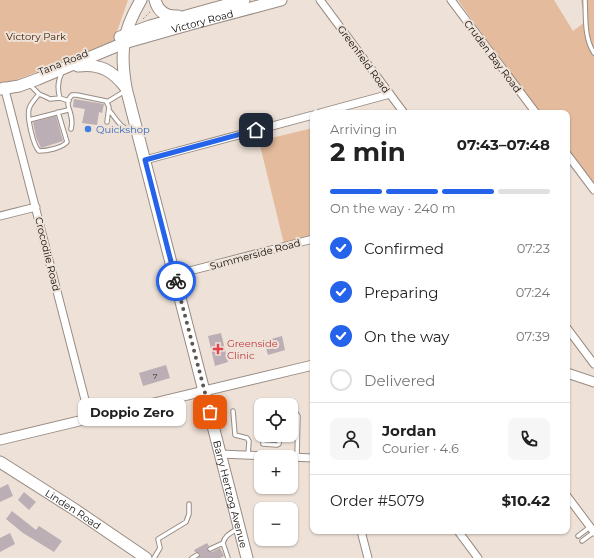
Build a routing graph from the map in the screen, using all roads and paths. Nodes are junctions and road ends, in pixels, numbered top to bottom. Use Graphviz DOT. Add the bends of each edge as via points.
graph roads {
  1 [pos="141,0"];
  2 [pos="244,0"];
  3 [pos="279,0"];
  4 [pos="451,0"];
  5 [pos="585,0"];
  6 [pos="323,1"];
  7 [pos="154,4"];
  8 [pos="187,15"];
  9 [pos="141,21"];
  10 [pos="124,39"];
  11 [pos="594,53"];
  12 [pos="66,68"];
  13 [pos="28,82"];
  14 [pos="2,88"];
  15 [pos="126,90"];
  16 [pos="39,94"];
  17 [pos="390,94"];
  18 [pos="60,98"];
  19 [pos="69,101"];
  20 [pos="107,102"];
  21 [pos="68,110"];
  22 [pos="109,110"];
  23 [pos="331,110"];
  24 [pos="402,110"];
  25 [pos="534,110"];
  26 [pos="58,112"];
  27 [pos="310,116"];
  28 [pos="29,120"];
  29 [pos="107,122"];
  30 [pos="71,129"];
  31 [pos="138,133"];
  32 [pos="570,158"];
  33 [pos="145,160"];
  34 [pos="594,190"];
  35 [pos="36,207"];
  36 [pos="0,216"];
  37 [pos="310,240"];
  38 [pos="174,275"];
  39 [pos="570,332"];
  40 [pos="594,364"];
  41 [pos="310,366"];
  42 [pos="570,374"];
  43 [pos="593,381"];
  44 [pos="204,391"];
  45 [pos="233,411"];
  46 [pos="90,419"];
  47 [pos="0,440"];
  48 [pos="262,442"];
  49 [pos="279,442"];
  50 [pos="220,454"];
  51 [pos="248,455"];
  52 [pos="254,455"];
  53 [pos="298,456"];
  54 [pos="310,458"];
  55 [pos="0,462"];
  56 [pos="570,500"];
  57 [pos="189,504"];
  58 [pos="239,528"];
  59 [pos="593,530"];
  60 [pos="362,534"];
  61 [pos="460,534"];
  62 [pos="578,536"];
  63 [pos="582,541"];
  64 [pos="223,543"];
  65 [pos="210,548"];
  66 [pos="196,555"];
  67 [pos="146,558"];
  68 [pos="154,558"];
  69 [pos="192,558"];
  70 [pos="228,558"];
  71 [pos="246,558"];
  72 [pos="368,558"];
  73 [pos="478,558"];
  1 -- 10 [label="main road, Barry Hertzog Avenue"];
  2 -- 8 [label="main road, Victory Road"];
  3 -- 10 [label="main road, Victory Road"];
  4 -- 25 [label="street, Cruden Bay Road"];
  5 -- 11 [label="lane" via="588,39"];
  6 -- 17 [label="street, Greenfield Road"];
  7 -- 8 [label="main road" via="164,14"];
  7 -- 9 [label="path"];
  8 -- 10 [label="main road, Victory Road"];
  10 -- 12 [label="main road, Tana Road"];
  10 -- 14 [label="main road, Tana Road"];
  10 -- 15 [label="main road, Barry Hertzog Avenue" via="123,69"];
  12 -- 13 [label="main road, Tana Road"];
  12 -- 15 [label="main road" via="84,65 103,68 115,75"];
  12 -- 18 [label="lane" via="59,80"];
  13 -- 14 [label="main road, Tana Road"];
  13 -- 16 [label="lane"];
  14 -- 35 [label="street, Crocodile Road"];
  15 -- 20 [label="lane"];
  15 -- 31 [label="main road, Barry Hertzog Avenue"];
  16 -- 18 [label="lane" via="50,99"];
  16 -- 28 [label="lane" via="29,108"];
  17 -- 23 [label="street"];
  17 -- 24 [label="street, Greenfield Road"];
  18 -- 19 [label="lane"];
  19 -- 20 [label="lane" via="70,96 77,95"];
  19 -- 21 [label="lane"];
  20 -- 22 [label="lane"];
  21 -- 26 [label="lane"];
  21 -- 30 [label="lane" via="71,116"];
  22 -- 29 [label="lane"];
  22 -- 31 [label="lane" via="124,128"];
  26 -- 28 [label="lane"];
  26 -- 28 [label="lane" via="67,142 63,146 46,151 37,149"];
  27 -- 33 [label="street"];
  31 -- 33 [label="main road, Barry Hertzog Avenue"];
  32 -- 34 [label="street"];
  33 -- 38 [label="main road, Barry Hertzog Avenue"];
  35 -- 36 [label="street"];
  35 -- 46 [label="street, Crocodile Road"];
  37 -- 38 [label="street, Summerside Road"];
  38 -- 44 [label="main road, Barry Hertzog Avenue"];
  39 -- 40 [label="street"];
  41 -- 44 [label="street"];
  42 -- 43 [label="street"];
  44 -- 46 [label="street"];
  44 -- 50 [label="main road, Barry Hertzog Avenue"];
  45 -- 51 [label="lane" via="234,433 249,441"];
  46 -- 47 [label="street"];
  48 -- 49 [label="lane" via="264,445 277,445"];
  50 -- 51 [label="street"];
  50 -- 58 [label="main road, Barry Hertzog Avenue"];
  51 -- 52 [label="street"];
  53 -- 54 [label="street"];
  55 -- 67 [label="main road, Linden Road"];
  56 -- 59 [label="street"];
  57 -- 68 [label="lane" via="186,522 158,539 160,548"];
  58 -- 64 [label="lane" via="228,534"];
  58 -- 71 [label="main road, Barry Hertzog Avenue"];
  59 -- 62 [label="lane"];
  59 -- 63 [label="lane"];
  60 -- 72 [label="street"];
  61 -- 73 [label="street"];
  64 -- 65 [label="lane"];
  64 -- 70 [label="lane"];
  66 -- 69 [label="lane"];
}
